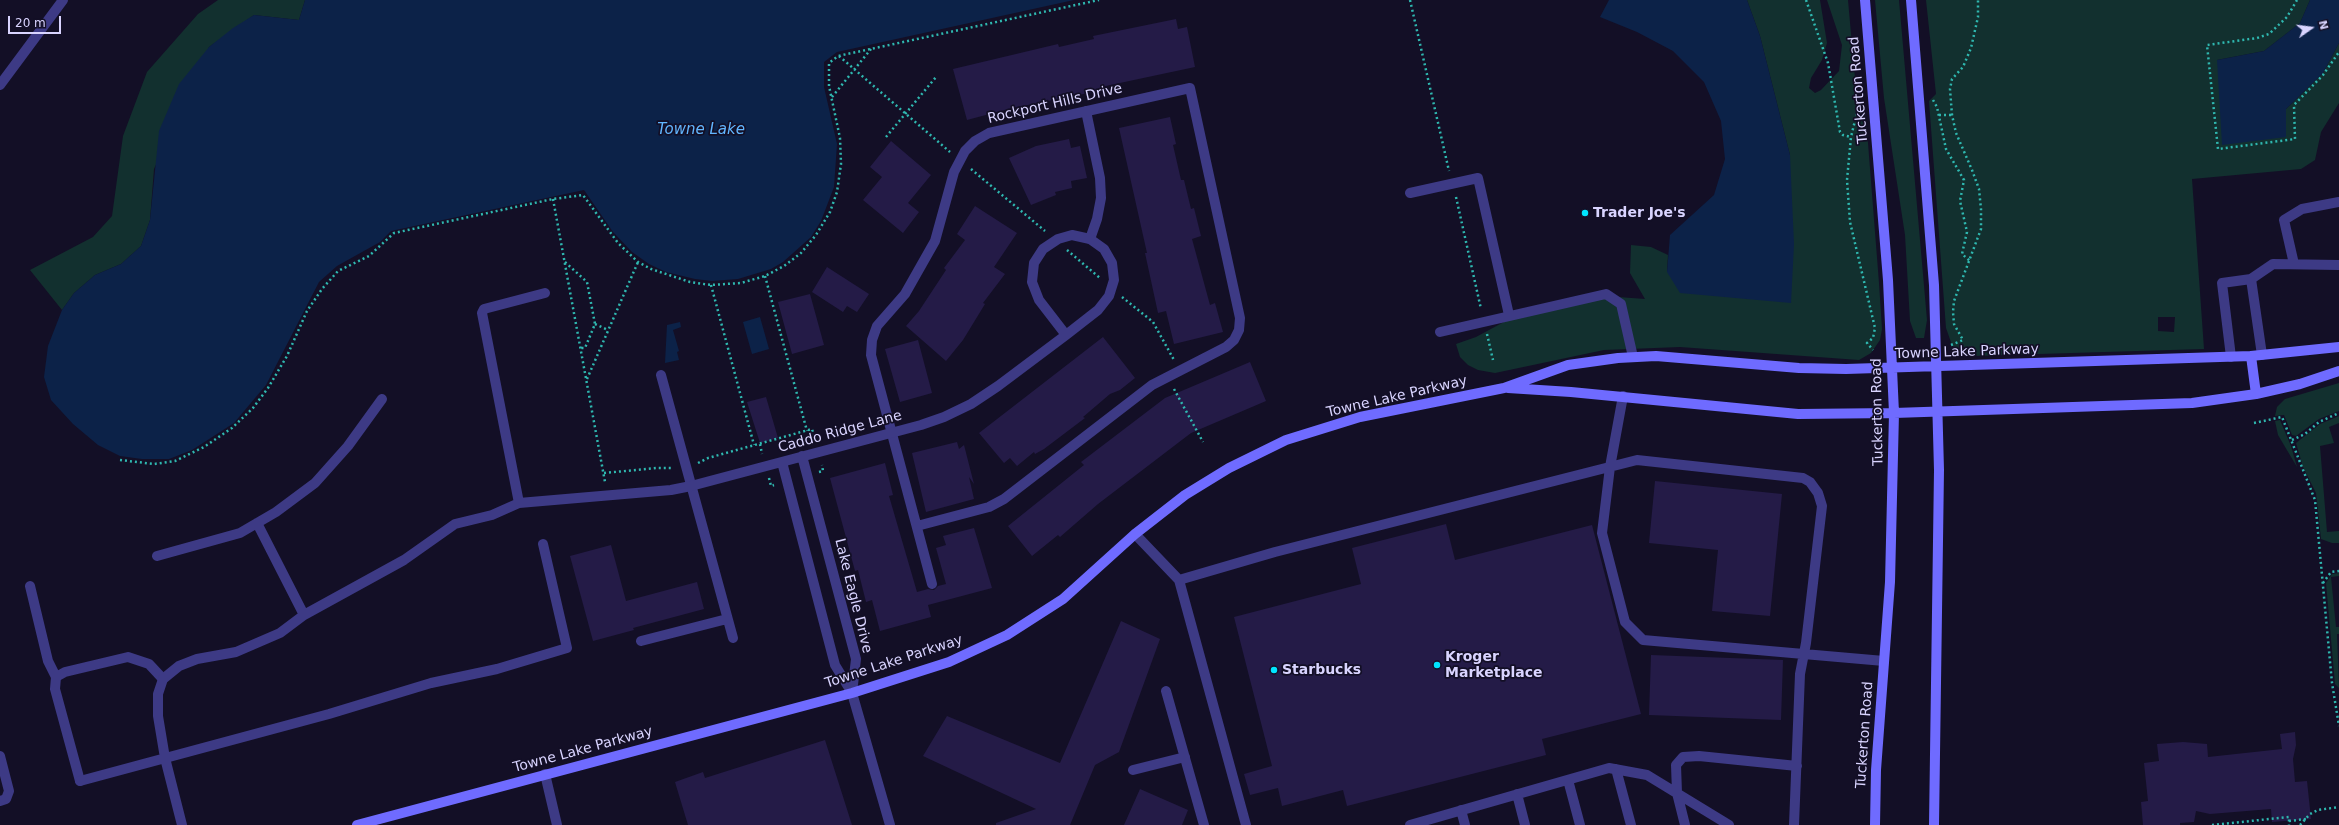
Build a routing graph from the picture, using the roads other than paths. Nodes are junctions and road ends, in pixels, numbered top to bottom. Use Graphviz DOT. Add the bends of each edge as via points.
graph roads {
  1 [pos="63,0"];
  2 [pos="1865,0"];
  3 [pos="1910,0"];
  4 [pos="0,85"];
  5 [pos="1086,111"];
  6 [pos="1410,193"];
  7 [pos="2339,202"];
  8 [pos="1090,239"];
  9 [pos="2294,264"];
  10 [pos="2339,265"];
  11 [pos="2251,279"];
  12 [pos="545,294"];
  13 [pos="1510,315"];
  14 [pos="1440,332"];
  15 [pos="1066,335"];
  16 [pos="2339,347"];
  17 [pos="2262,355"];
  18 [pos="2251,356"];
  19 [pos="1633,357"];
  20 [pos="2231,357"];
  21 [pos="1936,366"];
  22 [pos="1892,368"];
  23 [pos="2339,371"];
  24 [pos="661,375"];
  25 [pos="1504,388"];
  26 [pos="2256,394"];
  27 [pos="1622,396"];
  28 [pos="382,400"];
  29 [pos="1938,411"];
  30 [pos="1894,413"];
  31 [pos="892,432"];
  32 [pos="802,456"];
  33 [pos="782,462"];
  34 [pos="1610,467"];
  35 [pos="691,486"];
  36 [pos="519,503"];
  37 [pos="257,523"];
  38 [pos="917,526"];
  39 [pos="1135,534"];
  40 [pos="543,544"];
  41 [pos="157,556"];
  42 [pos="1180,580"];
  43 [pos="932,584"];
  44 [pos="30,586"];
  45 [pos="304,615"];
  46 [pos="727,619"];
  47 [pos="733,638"];
  48 [pos="641,641"];
  49 [pos="1804,654"];
  50 [pos="1884,661"];
  51 [pos="56,677"];
  52 [pos="163,679"];
  53 [pos="1166,690"];
  54 [pos="852,693"];
  55 [pos="0,756"];
  56 [pos="1185,757"];
  57 [pos="165,758"];
  58 [pos="1797,766"];
  59 [pos="1616,769"];
  60 [pos="1133,770"];
  61 [pos="545,774"];
  62 [pos="1568,780"];
  63 [pos="1677,793"];
  64 [pos="1517,794"];
  65 [pos="0,800"];
  66 [pos="1461,810"];
  67 [pos="182,825"];
  68 [pos="357,825"];
  69 [pos="557,825"];
  70 [pos="890,825"];
  71 [pos="1204,825"];
  72 [pos="1246,825"];
  73 [pos="1412,825"];
  74 [pos="1465,825"];
  75 [pos="1525,825"];
  76 [pos="1580,825"];
  77 [pos="1631,825"];
  78 [pos="1685,825"];
  79 [pos="1729,825"];
  80 [pos="1794,825"];
  81 [pos="1874,825"];
  82 [pos="1934,825"];
  1 -- 4 [label="street"];
  2 -- 22 [label="street, Tuckerton Road" via="1883,202"];
  3 -- 21 [label="street" via="1933,278"];
  5 -- 8 [label="street" via="1100,178 1101,198"];
  5 -- 31 [label="street, Rockport Hills Drive" via="989,133 965,151 954,172 935,241 905,294 877,326 872,340 871,355"];
  5 -- 38 [label="street, Rockport Hills Drive" via="1190,88 1240,318 1239,330 1234,340 1226,347 1152,385 1004,499 989,507"];
  6 -- 13 [label="street" via="1478,178"];
  7 -- 9 [label="street" via="2302,209 2284,220"];
  8 -- 15 [label="street, Caddo Ridge Lane" via="1104,249 1112,262 1114,280 1110,296 1098,310"];
  8 -- 15 [label="street, Caddo Ridge Lane" via="1072,235 1055,240 1043,249 1034,263 1032,282 1039,300"];
  9 -- 10 [label="street"];
  9 -- 11 [label="street" via="2273,264"];
  11 -- 17 [label="street"];
  11 -- 20 [label="street" via="2222,283"];
  12 -- 36 [label="street" via="484,309 482,313"];
  13 -- 14 [label="street"];
  13 -- 19 [label="street" via="1606,294 1621,304"];
  15 -- 31 [label="street, Caddo Ridge Lane" via="971,404 944,417"];
  16 -- 17 [label="street, Towne Lake Parkway"];
  17 -- 18 [label="street, Towne Lake Parkway"];
  18 -- 20 [label="street, Towne Lake Parkway"];
  18 -- 26 [label="street"];
  19 -- 22 [label="street, Towne Lake Parkway" via="1701,358 1799,368"];
  19 -- 25 [label="street, Towne Lake Parkway" via="1568,365"];
  20 -- 21 [label="street, Towne Lake Parkway"];
  21 -- 22 [label="street, Towne Lake Parkway"];
  21 -- 29 [label="street"];
  22 -- 30 [label="street, Tuckerton Road"];
  23 -- 26 [label="street, Towne Lake Parkway" via="2300,384"];
  24 -- 35 [label="street"];
  25 -- 27 [label="street, Towne Lake Parkway"];
  25 -- 39 [label="street, Towne Lake Parkway" via="1360,417 1286,440 1229,468 1185,495"];
  26 -- 29 [label="street, Towne Lake Parkway" via="2151,406"];
  27 -- 30 [label="street, Towne Lake Parkway" via="1798,414"];
  27 -- 34 [label="street"];
  28 -- 37 [label="street" via="348,446 315,483"];
  29 -- 30 [label="street, Towne Lake Parkway"];
  29 -- 82 [label="street"];
  30 -- 50 [label="street, Tuckerton Road" via="1892,532"];
  31 -- 32 [label="street, Caddo Ridge Lane"];
  31 -- 38 [label="street, Rockport Hills Drive"];
  32 -- 33 [label="street, Caddo Ridge Lane"];
  32 -- 54 [label="street, Lake Eagle Drive" via="856,659"];
  33 -- 35 [label="street, Caddo Ridge Lane"];
  33 -- 54 [label="street" via="835,665"];
  34 -- 42 [label="street" via="1283,550"];
  34 -- 49 [label="street" via="1602,533 1625,622 1643,640"];
  34 -- 49 [label="street" via="1637,460 1803,478 1810,482 1818,493 1822,506"];
  35 -- 36 [label="street, Caddo Ridge Lane" via="671,490"];
  35 -- 46 [label="street"];
  36 -- 45 [label="street, Caddo Ridge Lane" via="492,515 456,524 404,560"];
  37 -- 41 [label="street" via="240,533"];
  37 -- 45 [label="street"];
  38 -- 43 [label="street, Rockport Hills Drive"];
  39 -- 42 [label="street"];
  39 -- 54 [label="street, Towne Lake Parkway" via="1063,599 1007,635 949,662"];
  40 -- 57 [label="street" via="568,648 497,669 431,683 329,714"];
  42 -- 72 [label="street"];
  44 -- 51 [label="street" via="48,661"];
  45 -- 52 [label="street, Caddo Ridge Lane" via="280,633 236,652 196,659 179,666"];
  46 -- 47 [label="street"];
  46 -- 48 [label="street"];
  49 -- 50 [label="street"];
  49 -- 58 [label="street" via="1800,674"];
  50 -- 81 [label="street, Tuckerton Road"];
  51 -- 52 [label="street" via="66,672 128,657 149,664"];
  51 -- 57 [label="street" via="55,690 80,781"];
  52 -- 57 [label="street" via="158,694 158,716"];
  53 -- 56 [label="street"];
  54 -- 61 [label="street, Towne Lake Parkway"];
  54 -- 70 [label="street"];
  55 -- 65 [label="street" via="9,791 6,799"];
  56 -- 60 [label="street"];
  56 -- 71 [label="street"];
  57 -- 67 [label="street"];
  58 -- 63 [label="street" via="1699,756 1683,757 1676,765"];
  58 -- 80 [label="street"];
  59 -- 62 [label="street" via="1609,768"];
  59 -- 63 [label="street" via="1647,775"];
  59 -- 77 [label="street"];
  61 -- 68 [label="street, Towne Lake Parkway"];
  61 -- 69 [label="street"];
  62 -- 64 [label="street"];
  62 -- 76 [label="street"];
  63 -- 78 [label="street"];
  63 -- 79 [label="street"];
  64 -- 66 [label="street"];
  64 -- 75 [label="street"];
  66 -- 73 [label="street"];
  66 -- 74 [label="street"];
}
